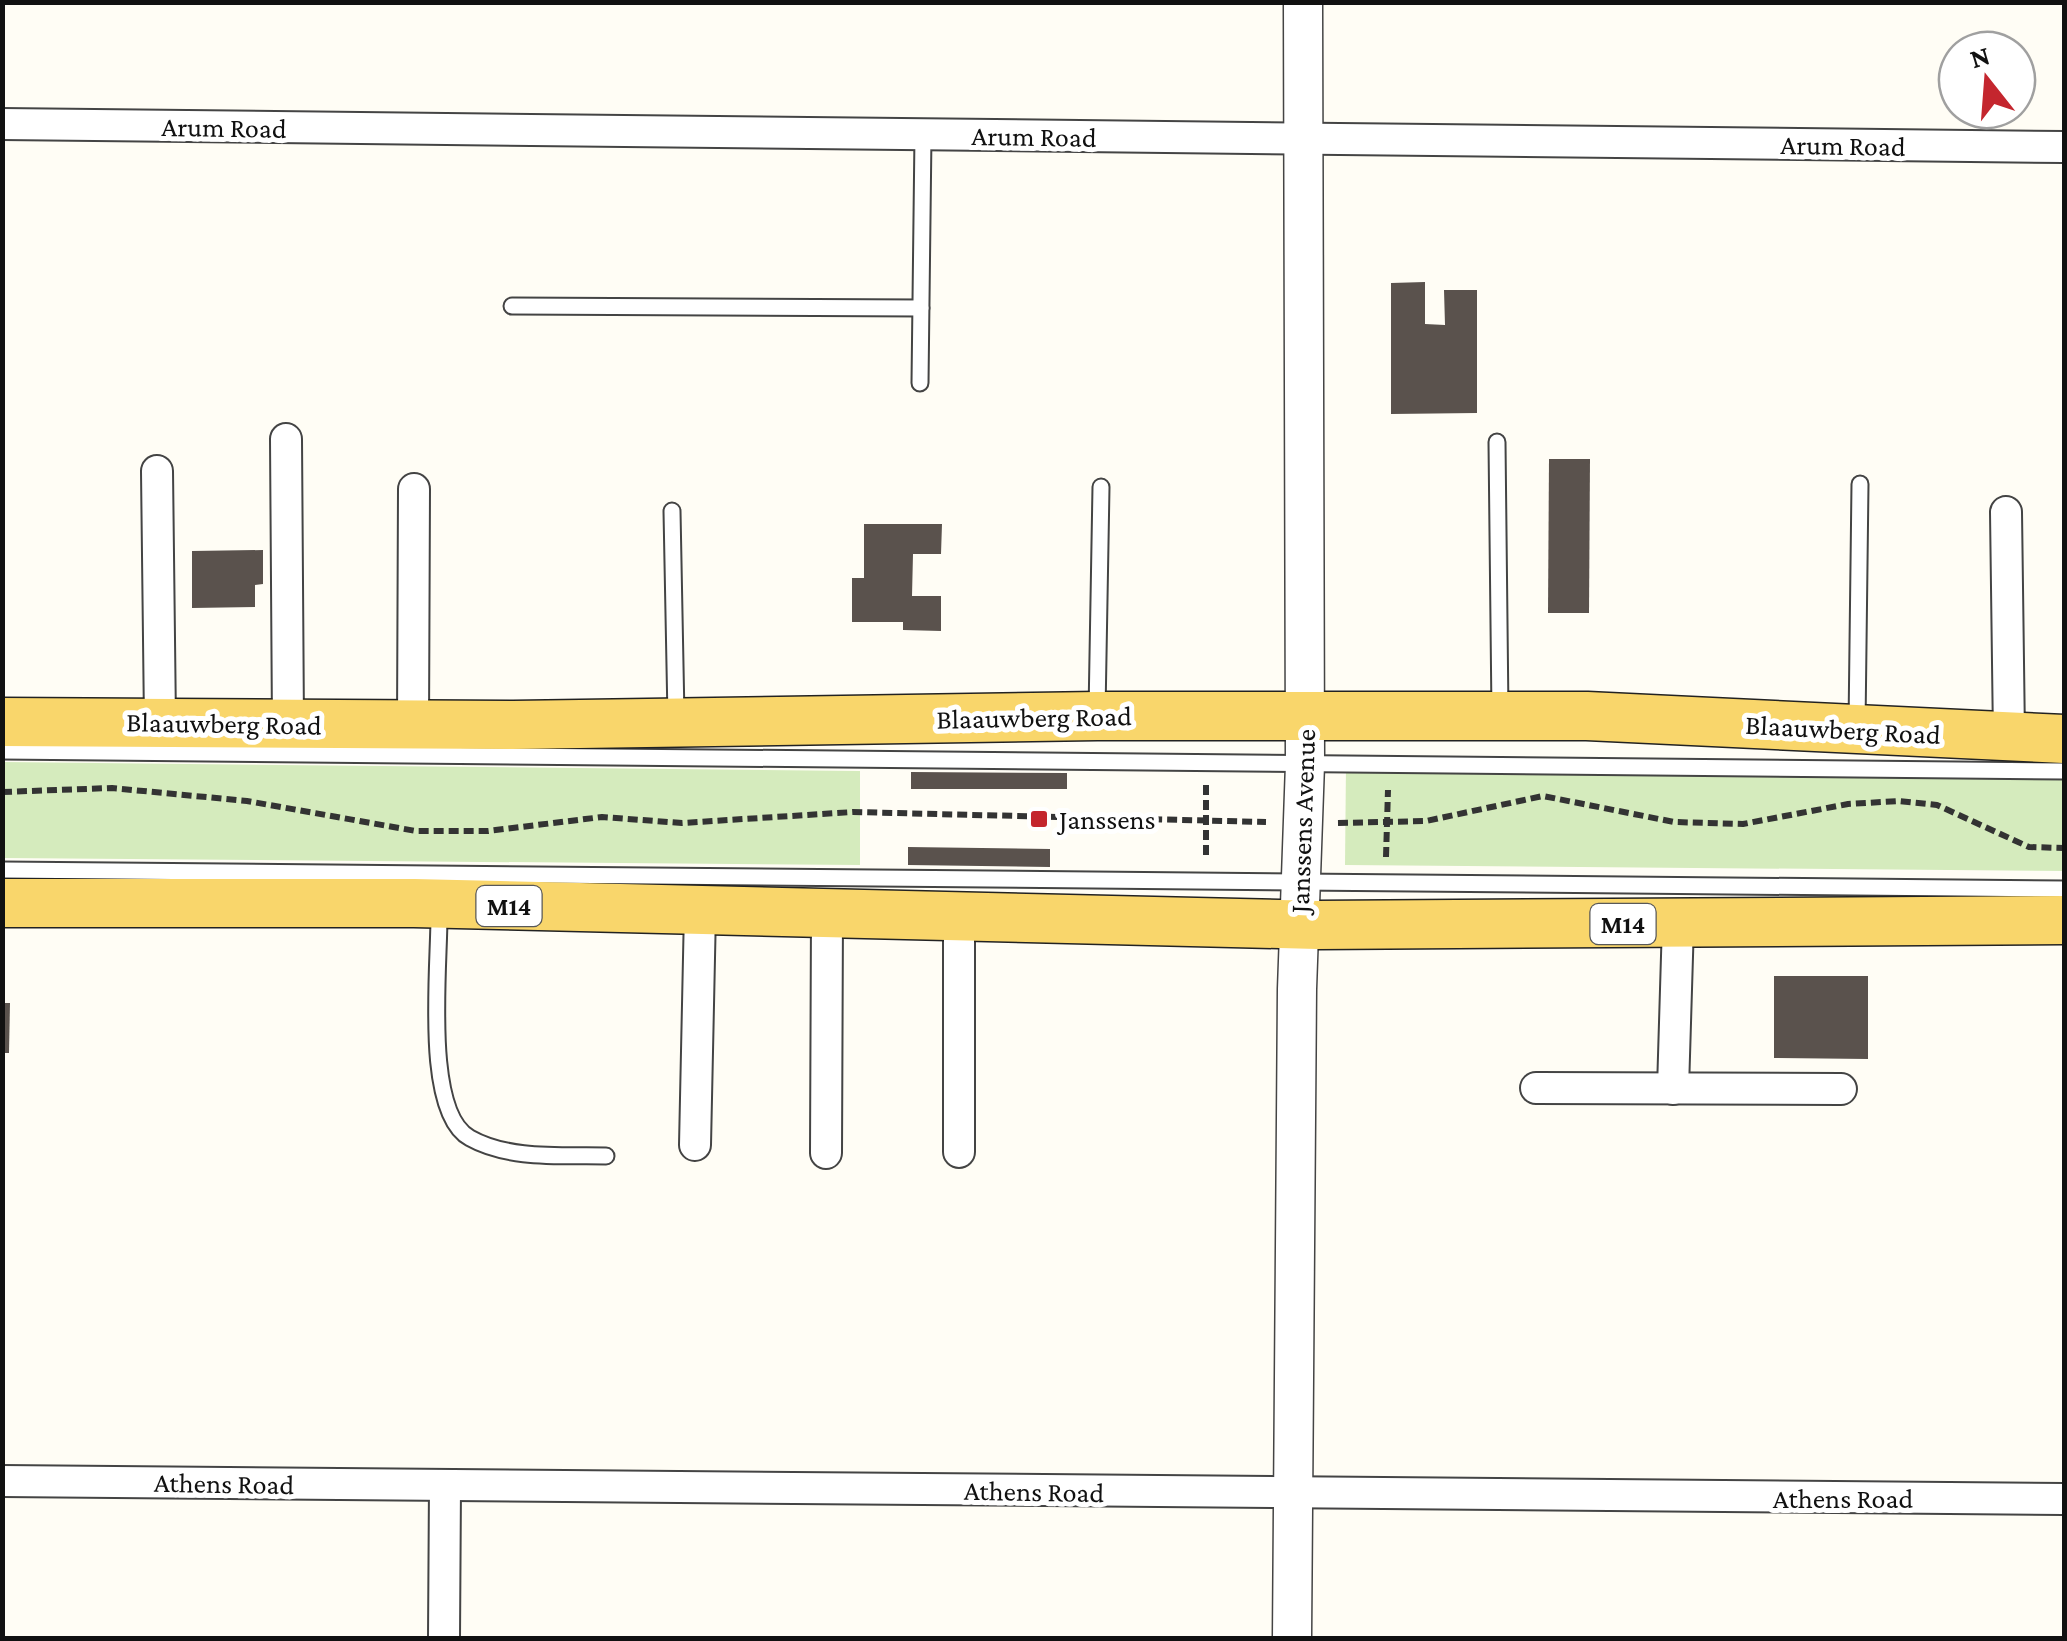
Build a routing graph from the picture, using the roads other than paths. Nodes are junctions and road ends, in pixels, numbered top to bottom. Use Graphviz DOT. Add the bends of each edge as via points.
graph roads {
  1 [pos="1303,2"];
  2 [pos="2,124"];
  3 [pos="923,135"];
  4 [pos="1302,140"];
  5 [pos="2064,147"];
  6 [pos="512,306"];
  7 [pos="921,308"];
  8 [pos="920,383"];
  9 [pos="286,439"];
  10 [pos="1497,442"];
  11 [pos="157,470"];
  12 [pos="1860,484"];
  13 [pos="1101,487"];
  14 [pos="414,489"];
  15 [pos="672,511"];
  16 [pos="2006,512"];
  17 [pos="1097,716"];
  18 [pos="1305,716"];
  19 [pos="1501,716"];
  20 [pos="2,722"];
  21 [pos="160,722"];
  22 [pos="676,723"];
  23 [pos="288,725"];
  24 [pos="412,725"];
  25 [pos="1856,730"];
  26 [pos="2009,738"];
  27 [pos="2064,739"];
  28 [pos="2,751"];
  29 [pos="1305,764"];
  30 [pos="2064,771"];
  31 [pos="2,870"];
  32 [pos="2064,888"];
  33 [pos="2,902"];
  34 [pos="1300,903"];
  35 [pos="439,904"];
  36 [pos="700,911"];
  37 [pos="827,915"];
  38 [pos="958,918"];
  39 [pos="2064,920"];
  40 [pos="1678,924"];
  41 [pos="1536,1088"];
  42 [pos="1673,1088"];
  43 [pos="1841,1089"];
  44 [pos="695,1146"];
  45 [pos="960,1152"];
  46 [pos="826,1153"];
  47 [pos="606,1156"];
  48 [pos="2,1481"];
  49 [pos="444,1485"];
  50 [pos="1292,1494"];
  51 [pos="2064,1499"];
  52 [pos="444,1638"];
  53 [pos="1292,1638"];
  1 -- 4 [label="street, Janssens Avenue"];
  2 -- 3 [label="street, Arum Road"];
  3 -- 4 [label="street, Arum Road"];
  3 -- 7 [label="lane"];
  4 -- 5 [label="street, Arum Road"];
  4 -- 18 [label="street, Janssens Avenue"];
  6 -- 7 [label="lane"];
  7 -- 8 [label="lane"];
  9 -- 23 [label="street"];
  10 -- 19 [label="lane"];
  11 -- 21 [label="street"];
  12 -- 25 [label="lane"];
  13 -- 17 [label="lane"];
  14 -- 24 [label="street"];
  15 -- 22 [label="lane"];
  16 -- 26 [label="street"];
  17 -- 18 [label="main road, Blaauwberg Road"];
  17 -- 22 [label="main road, Blaauwberg Road"];
  18 -- 19 [label="main road, Blaauwberg Road"];
  18 -- 29 [label="street, Janssens Avenue"];
  19 -- 25 [label="main road, Blaauwberg Road"];
  20 -- 21 [label="main road, Blaauwberg Road"];
  21 -- 23 [label="main road, Blaauwberg Road"];
  22 -- 24 [label="main road, Blaauwberg Road"];
  23 -- 24 [label="main road, Blaauwberg Road"];
  25 -- 26 [label="main road, Blaauwberg Road"];
  26 -- 27 [label="main road, Blaauwberg Road"];
  28 -- 29 [label="lane"];
  29 -- 30 [label="lane"];
  29 -- 34 [label="street, Janssens Avenue"];
  31 -- 34 [label="lane" via="967,882"];
  32 -- 34 [label="lane"];
  33 -- 35 [label="main road, M14"];
  34 -- 38 [label="main road, M14"];
  34 -- 40 [label="main road, M14"];
  34 -- 50 [label="street, Janssens Avenue"];
  35 -- 36 [label="main road, M14"];
  35 -- 47 [label="lane" via="439,1065 445,1108 456,1127 488,1147"];
  36 -- 37 [label="main road, M14"];
  36 -- 44 [label="street"];
  37 -- 38 [label="main road, M14"];
  37 -- 46 [label="street"];
  38 -- 45 [label="street"];
  39 -- 40 [label="main road, M14"];
  40 -- 42 [label="street"];
  41 -- 42 [label="street"];
  42 -- 43 [label="street"];
  48 -- 49 [label="street, Athens Road"];
  49 -- 50 [label="street, Athens Road"];
  49 -- 52 [label="street"];
  50 -- 51 [label="street, Athens Road"];
  50 -- 53 [label="street, Janssens Avenue"];
}
